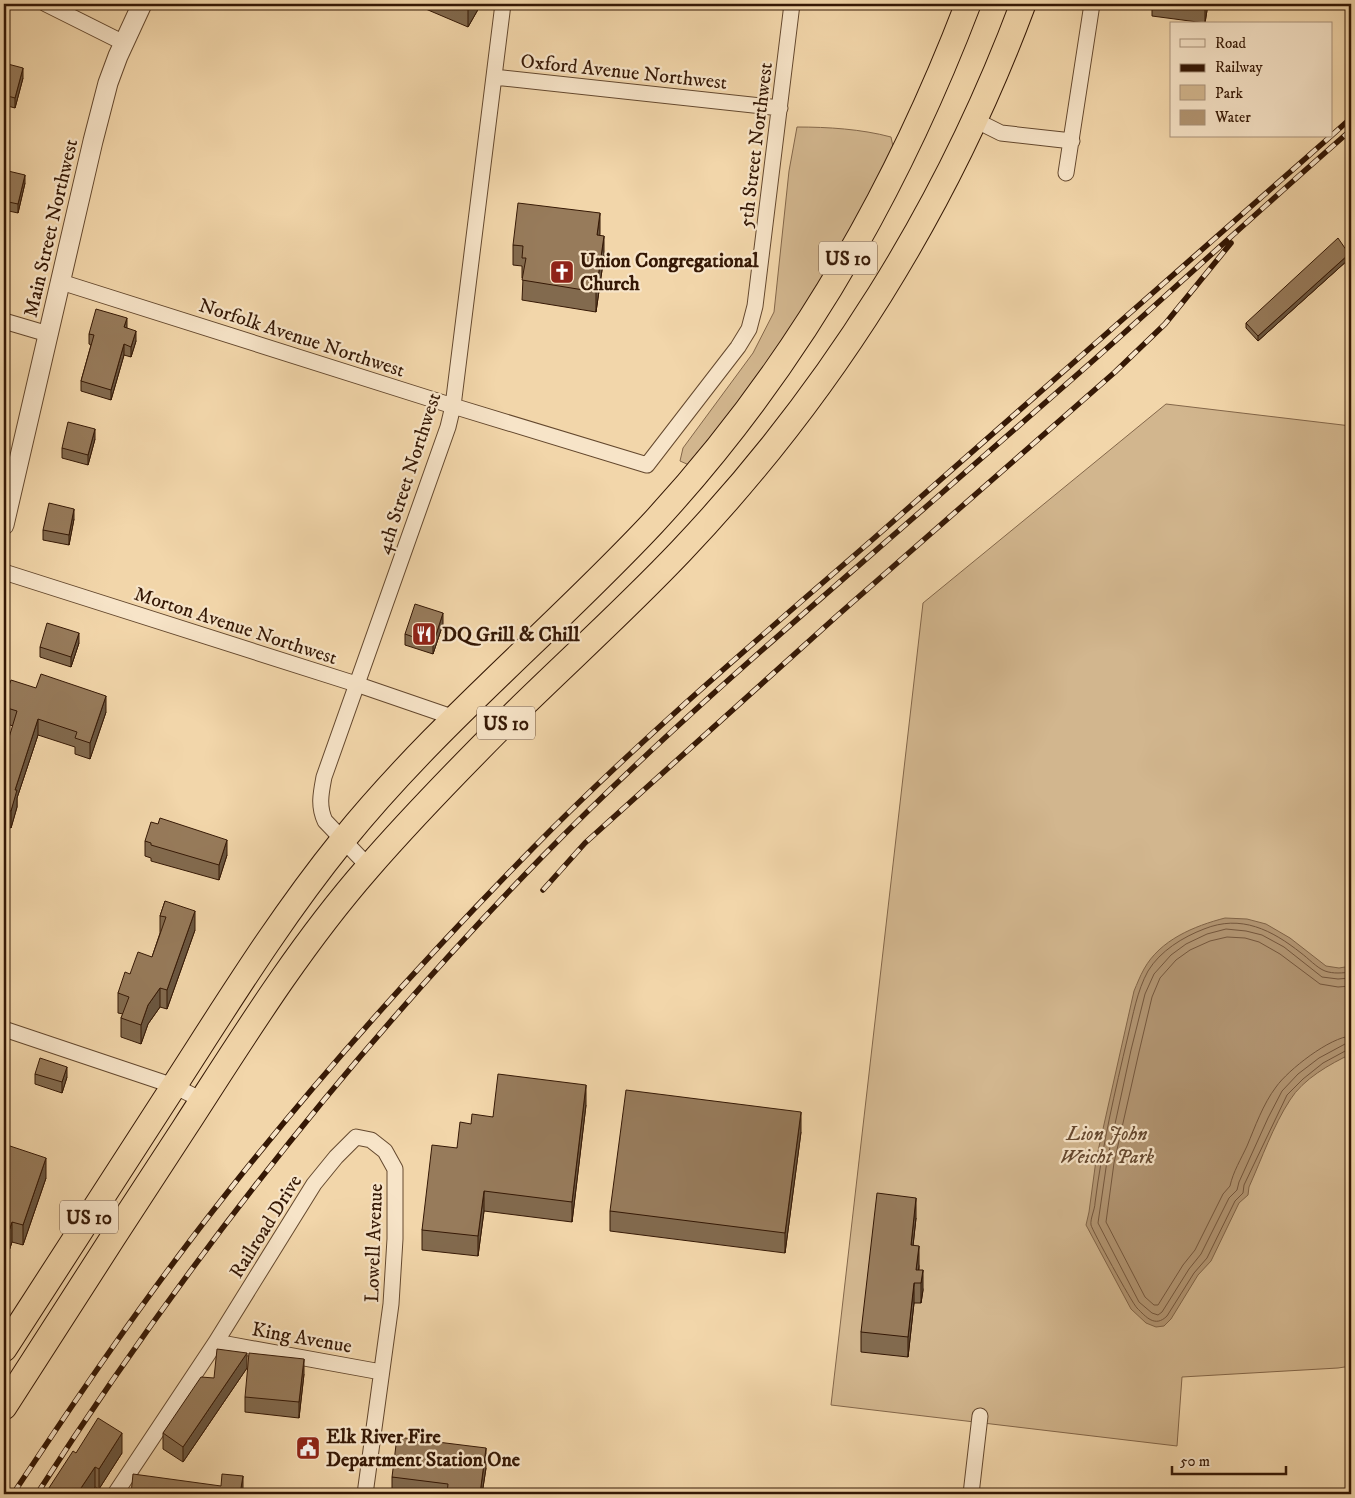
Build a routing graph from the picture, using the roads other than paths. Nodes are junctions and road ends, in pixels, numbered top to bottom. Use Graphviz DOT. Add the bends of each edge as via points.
graph roads {
  1 [pos="46,4"];
  2 [pos="142,4"];
  3 [pos="503,4"];
  4 [pos="792,4"];
  5 [pos="968,4"];
  6 [pos="1023,4"];
  7 [pos="1092,4"];
  8 [pos="124,43"];
  9 [pos="494,77"];
  10 [pos="780,108"];
  11 [pos="975,120"];
  12 [pos="1072,141"];
  13 [pos="1066,173"];
  14 [pos="61,282"];
  15 [pos="4,322"];
  16 [pos="48,334"];
  17 [pos="453,406"];
  18 [pos="647,465"];
  19 [pos="4,521"];
  20 [pos="4,572"];
  21 [pos="356,684"];
  22 [pos="455,718"];
  23 [pos="344,839"];
  24 [pos="368,867"];
  25 [pos="4,1029"];
  26 [pos="174,1086"];
  27 [pos="202,1100"];
  28 [pos="356,1137"];
  29 [pos="216,1342"];
  30 [pos="4,1349"];
  31 [pos="381,1372"];
  32 [pos="4,1407"];
  33 [pos="980,1416"];
  34 [pos="115,1494"];
  35 [pos="365,1494"];
  36 [pos="971,1494"];
  1 -- 8 [label="street"];
  2 -- 8 [label="street, Main Street Northwest"];
  3 -- 9 [label="street, 4th Street Northwest"];
  4 -- 10 [label="street, 5th Street Northwest"];
  5 -- 22 [label="highway, US 10" via="938,82 876,209 803,332 746,412 630,547"];
  6 -- 11 [label="highway, US 10"];
  7 -- 12 [label="street"];
  8 -- 14 [label="street, Main Street Northwest" via="108,83"];
  9 -- 10 [label="street, Oxford Avenue Northwest"];
  9 -- 17 [label="street, 4th Street Northwest"];
  10 -- 18 [label="street, 5th Street Northwest" via="755,306 749,329"];
  11 -- 12 [label="street" via="1001,133"];
  11 -- 24 [label="highway, US 10" via="931,208 882,292 829,374 754,469 653,580 513,716"];
  12 -- 13 [label="street"];
  14 -- 16 [label="street, Main Street Northwest"];
  14 -- 17 [label="street, Norfolk Avenue Northwest"];
  15 -- 16 [label="street"];
  16 -- 19 [label="street, Main Street Northwest"];
  17 -- 18 [label="street, Norfolk Avenue Northwest"];
  17 -- 21 [label="street, 4th Street Northwest"];
  20 -- 21 [label="street, Morton Avenue Northwest"];
  21 -- 22 [label="street, Morton Avenue Northwest"];
  21 -- 23 [label="street, 4th Street Northwest" via="324,777 320,800 325,821"];
  22 -- 23 [label="highway, US 10"];
  23 -- 24 [label="street, 4th Street Northwest"];
  23 -- 26 [label="highway, US 10" via="272,935"];
  24 -- 27 [label="highway, US 10" via="309,942"];
  25 -- 26 [label="street"];
  26 -- 27 [label="street"];
  26 -- 30 [label="highway, US 10"];
  27 -- 32 [label="highway, US 10"];
  28 -- 29 [label="street, Railroad Drive" via="314,1184"];
  28 -- 31 [label="street, Lowell Avenue" via="371,1140 385,1151 395,1169 391,1304"];
  29 -- 31 [label="street, King Avenue"];
  29 -- 34 [label="street, Railroad Drive"];
  31 -- 35 [label="street"];
  33 -- 36 [label="street"];
}
